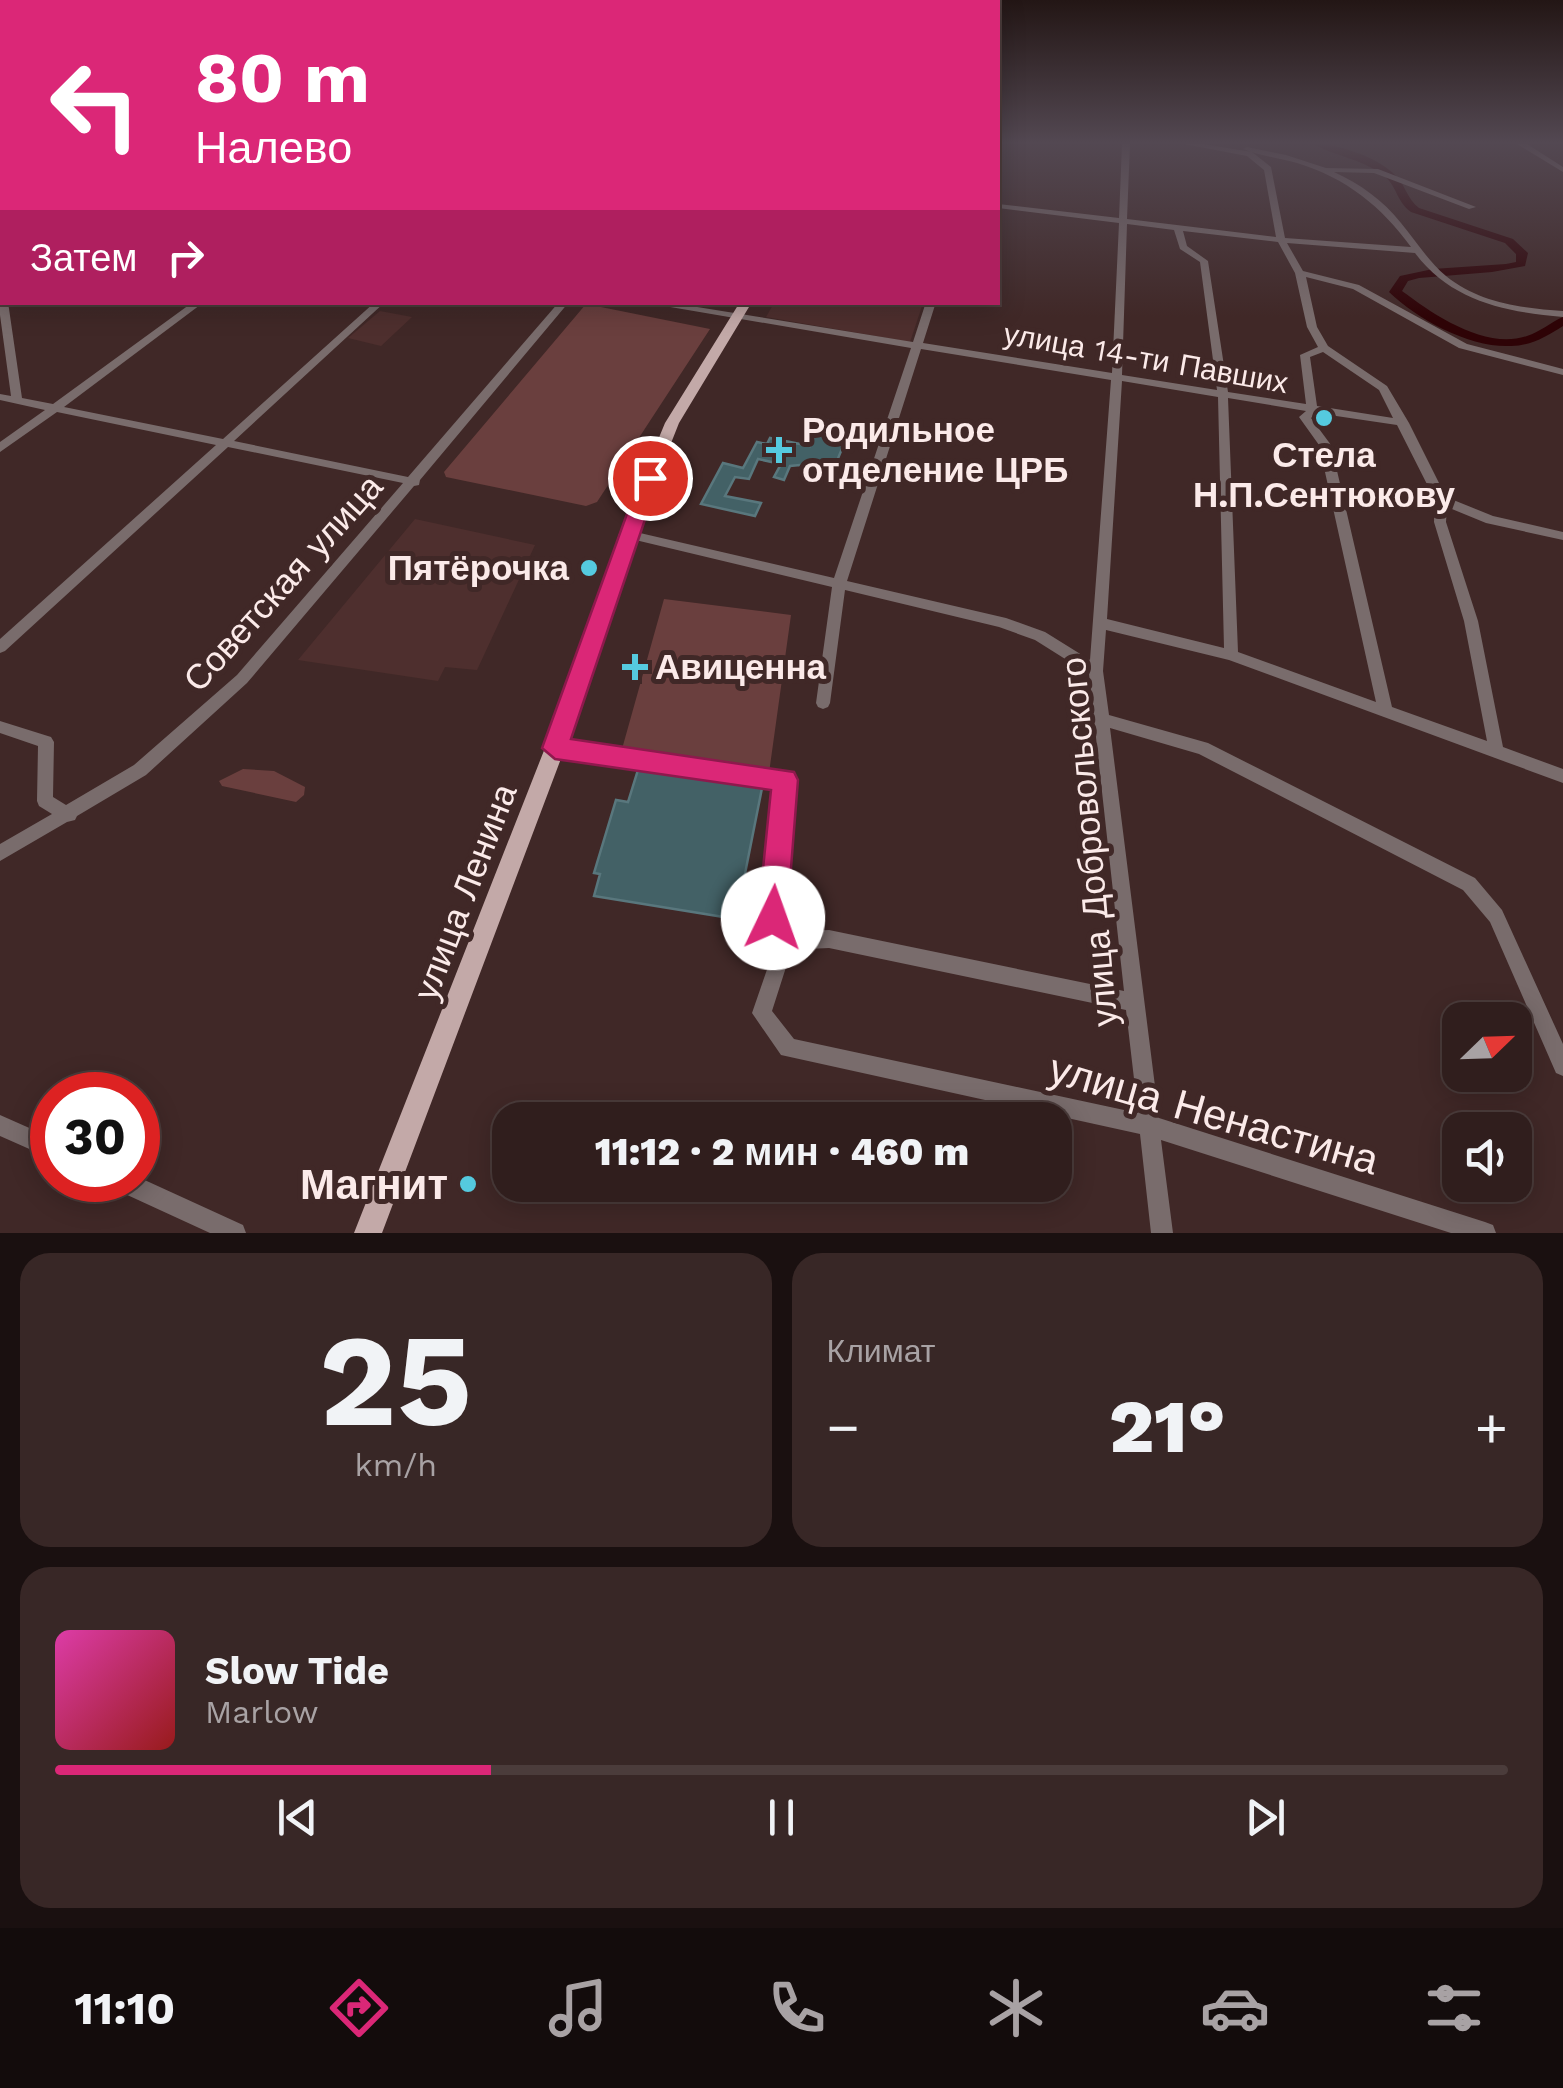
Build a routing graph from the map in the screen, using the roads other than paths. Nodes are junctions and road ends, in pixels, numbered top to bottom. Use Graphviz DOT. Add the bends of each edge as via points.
graph roads {
  1 [pos="1123,202"];
  2 [pos="1274,202"];
  3 [pos="1375,202"];
  4 [pos="1457,202"];
  5 [pos="1000,206"];
  6 [pos="1472,207"];
  7 [pos="1122,222"];
  8 [pos="1178,229"];
  9 [pos="1281,240"];
  10 [pos="1416,250"];
  11 [pos="1300,272"];
  12 [pos="196,305"];
  13 [pos="379,305"];
  14 [pos="562,305"];
  15 [pos="681,305"];
  16 [pos="930,305"];
  17 [pos="741,310"];
  18 [pos="1563,314"];
  19 [pos="2,326"];
  20 [pos="916,346"];
  21 [pos="1324,348"];
  22 [pos="1563,372"];
  23 [pos="1117,376"];
  24 [pos="1223,396"];
  25 [pos="0,398"];
  26 [pos="17,399"];
  27 [pos="56,408"];
  28 [pos="1312,411"];
  29 [pos="1402,423"];
  30 [pos="223,443"];
  31 [pos="0,448"];
  32 [pos="415,482"];
  33 [pos="1441,500"];
  34 [pos="627,534"];
  35 [pos="1563,536"];
  36 [pos="840,581"];
  37 [pos="1100,623"];
  38 [pos="0,647"];
  39 [pos="1231,655"];
  40 [pos="1096,671"];
  41 [pos="822,703"];
  42 [pos="1385,708"];
  43 [pos="1104,720"];
  44 [pos="0,727"];
  45 [pos="555,748"];
  46 [pos="1496,749"];
  47 [pos="1563,776"];
  48 [pos="69,816"];
  49 [pos="0,853"];
  50 [pos="781,956"];
  51 [pos="1132,1002"];
  52 [pos="1563,1066"];
  53 [pos="0,1125"];
  54 [pos="1150,1126"];
  55 [pos="30,1139"];
  56 [pos="160,1198"];
  57 [pos="236,1233"];
  58 [pos="368,1233"];
  59 [pos="1162,1233"];
  60 [pos="1485,1233"];
  1 -- 7 [label="street, улица Добровольского"];
  2 -- 9 [label="street"];
  3 -- 10 [label="street"];
  4 -- 6 [label="street"];
  5 -- 7 [label="street"];
  7 -- 8 [label="street"];
  7 -- 23 [label="street, улица Добровольского"];
  8 -- 9 [label="street"];
  8 -- 24 [label="street" via="1183,246 1204,261"];
  9 -- 10 [label="street"];
  9 -- 11 [label="street"];
  10 -- 18 [label="street" via="1442,278 1510,310"];
  11 -- 21 [label="street" via="1312,327"];
  11 -- 22 [label="street" via="1356,288 1463,346"];
  12 -- 27 [label="street"];
  13 -- 30 [label="street"];
  14 -- 32 [label="street, Советская улица"];
  15 -- 17 [label="street, улица 14-ти Павших"];
  16 -- 20 [label="street"];
  17 -- 20 [label="street, улица 14-ти Павших"];
  17 -- 34 [label="main road, улица Ленина" via="672,423"];
  19 -- 26 [label="street"];
  20 -- 23 [label="street, улица 14-ти Павших"];
  20 -- 36 [label="street"];
  21 -- 28 [label="street" via="1305,354"];
  21 -- 29 [label="street" via="1382,388"];
  23 -- 24 [label="street, улица 14-ти Павших"];
  23 -- 37 [label="street, улица Добровольского"];
  24 -- 28 [label="street, улица 14-ти Павших"];
  24 -- 39 [label="street"];
  25 -- 26 [label="street"];
  26 -- 27 [label="street"];
  27 -- 30 [label="street"];
  27 -- 31 [label="street"];
  28 -- 29 [label="street, улица 14-ти Павших"];
  28 -- 42 [label="street" via="1305,417 1330,461"];
  29 -- 33 [label="street"];
  30 -- 32 [label="street"];
  30 -- 38 [label="street"];
  32 -- 48 [label="street, Советская улица" via="242,679 140,770"];
  33 -- 35 [label="street" via="1490,520"];
  33 -- 46 [label="street" via="1440,522 1471,622"];
  34 -- 36 [label="street"];
  34 -- 45 [label="main road, улица Ленина"];
  36 -- 40 [label="street" via="1001,622 1040,636"];
  36 -- 41 [label="street"];
  37 -- 39 [label="street"];
  37 -- 40 [label="street, улица Добровольского"];
  39 -- 42 [label="street"];
  40 -- 43 [label="street, улица Добровольского"];
  42 -- 46 [label="street"];
  43 -- 51 [label="street, улица Добровольского"];
  43 -- 52 [label="street" via="1203,748 1469,884 1496,916"];
  44 -- 48 [label="street" via="46,742 45,800"];
  45 -- 50 [label="street" via="785,780 772,898"];
  45 -- 58 [label="main road, улица Ленина"];
  46 -- 47 [label="street"];
  48 -- 49 [label="street, Советская улица"];
  50 -- 51 [label="street" via="805,940 828,940"];
  50 -- 54 [label="street, улица Ненастина" via="762,1013 788,1048"];
  51 -- 54 [label="street, улица Добровольского"];
  53 -- 55 [label="street"];
  54 -- 59 [label="street, улица Добровольского"];
  54 -- 60 [label="street, улица Ненастина"];
  56 -- 57 [label="street"];
}
